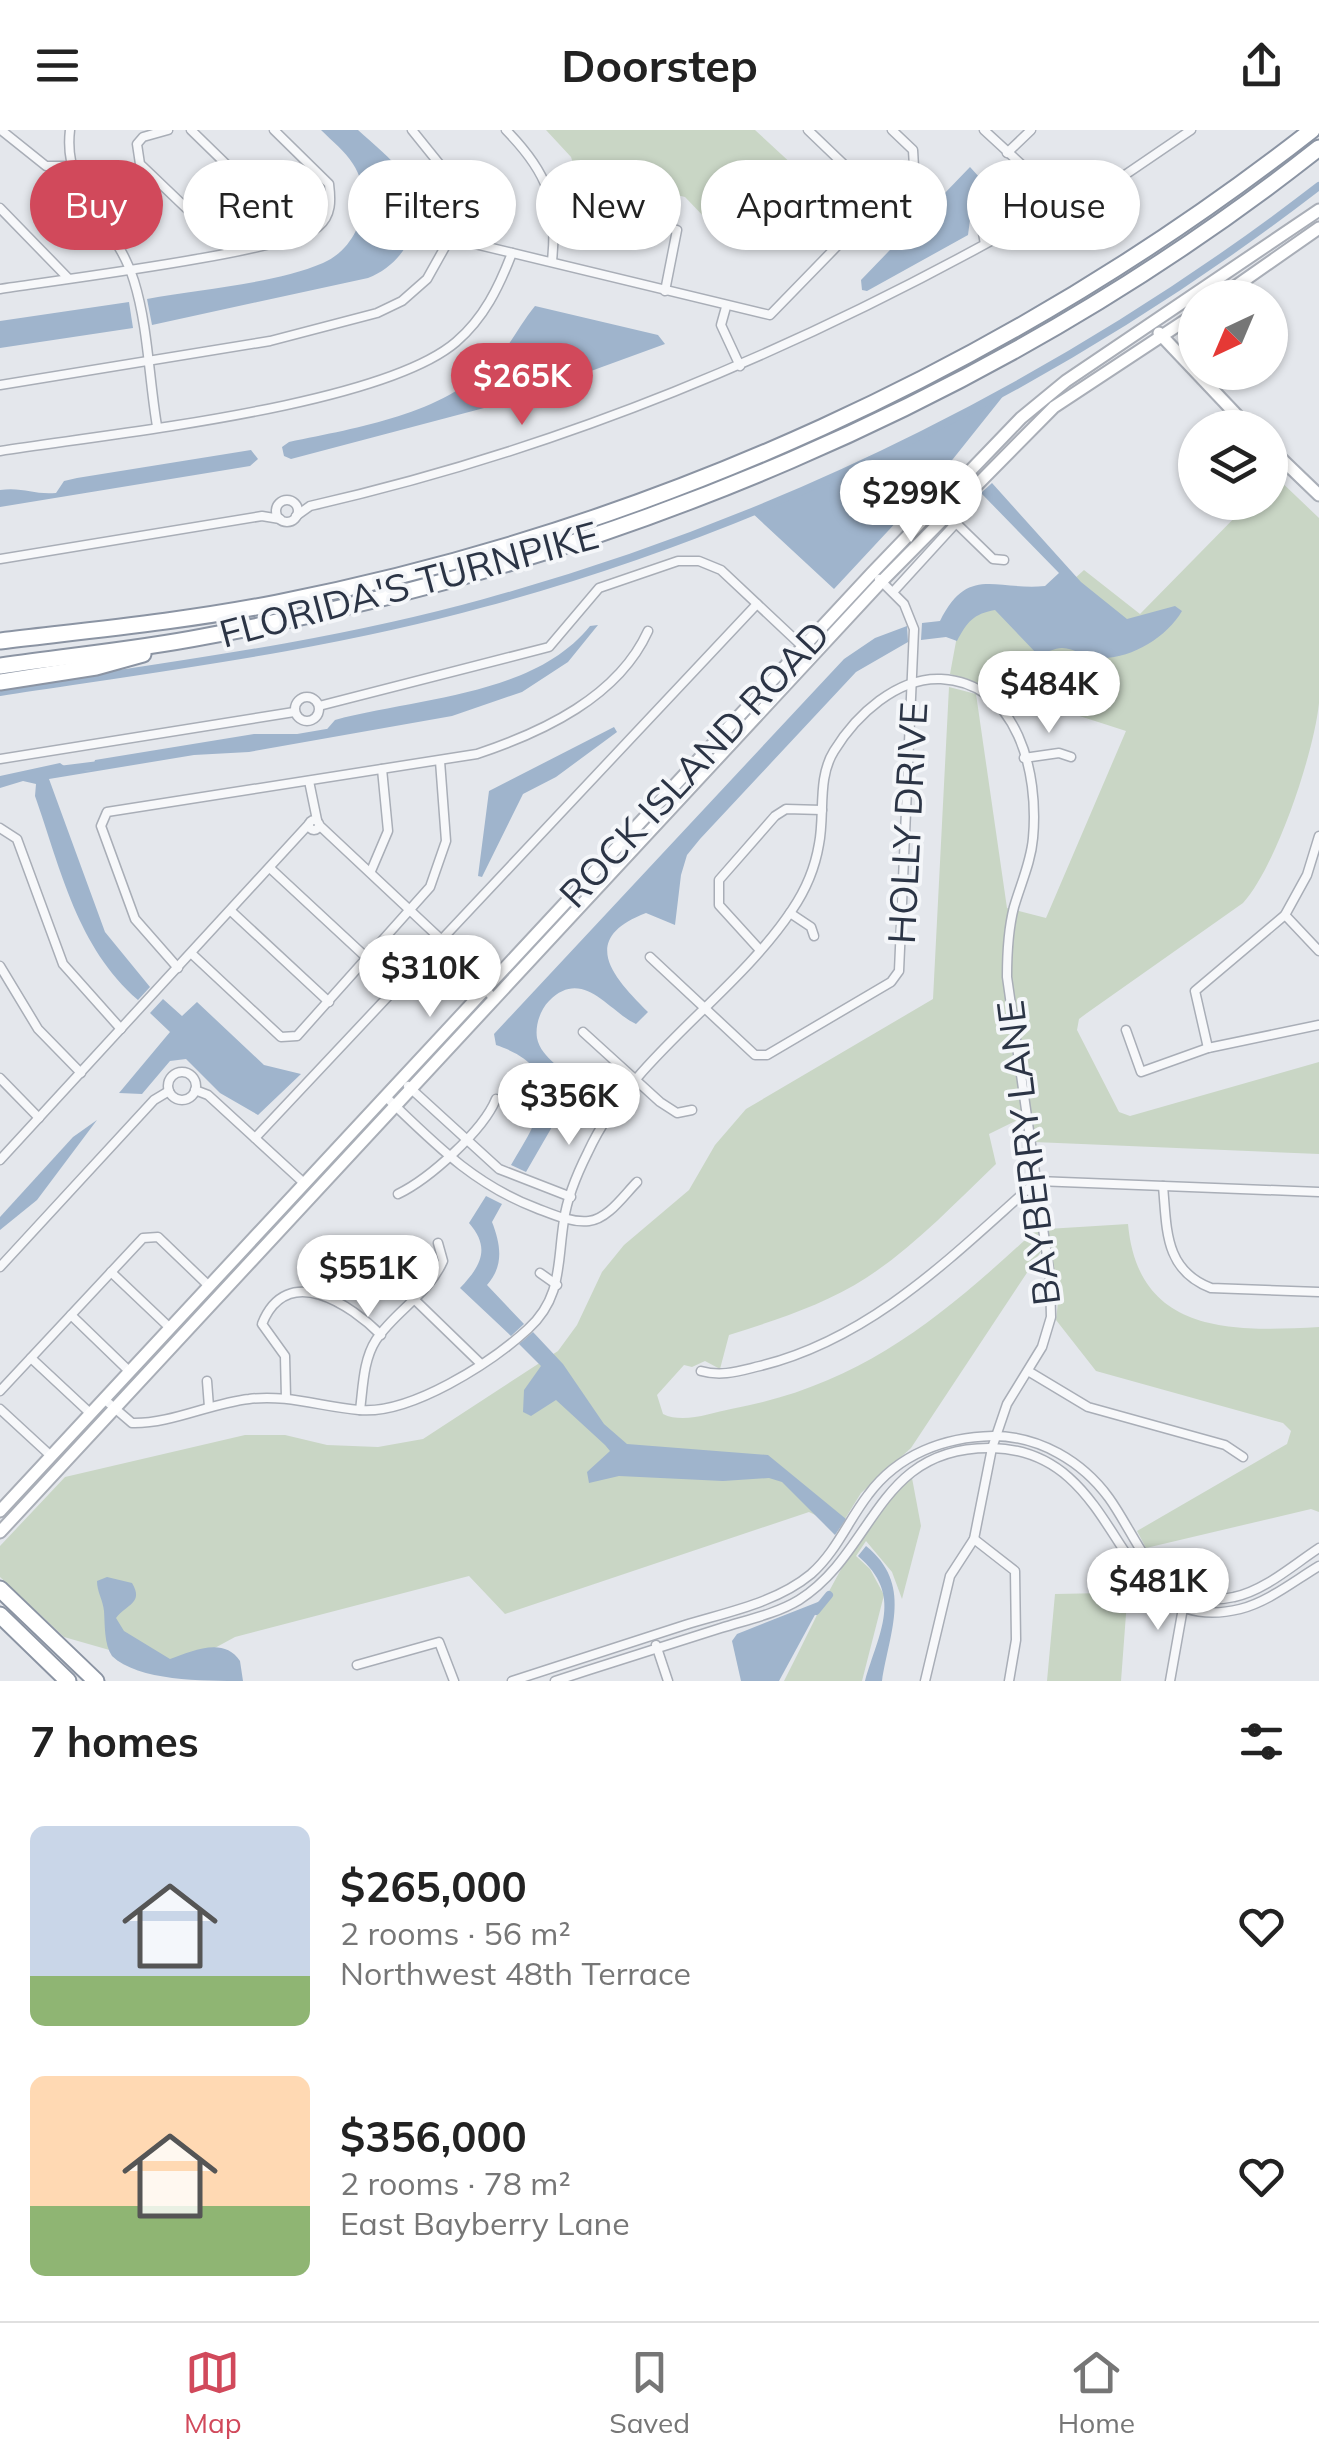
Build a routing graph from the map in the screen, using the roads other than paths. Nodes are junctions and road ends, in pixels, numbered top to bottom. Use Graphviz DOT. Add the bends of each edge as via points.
graph roads {
  1 [pos="1,130"];
  2 [pos="70,130"];
  3 [pos="168,130"];
  4 [pos="191,130"];
  5 [pos="274,130"];
  6 [pos="412,130"];
  7 [pos="506,130"];
  8 [pos="808,130"];
  9 [pos="892,130"];
  10 [pos="984,130"];
  11 [pos="1030,130"];
  12 [pos="1191,130"];
  13 [pos="1312,130"];
  14 [pos="1319,148"];
  15 [pos="1007,152"];
  16 [pos="38,160"];
  17 [pos="68,160"];
  18 [pos="222,160"];
  19 [pos="305,160"];
  20 [pos="436,160"];
  21 [pos="839,160"];
  22 [pos="916,160"];
  23 [pos="536,168"];
  24 [pos="328,183"];
  25 [pos="0,208"];
  26 [pos="1319,210"];
  27 [pos="328,215"];
  28 [pos="1319,228"];
  29 [pos="984,244"];
  30 [pos="122,250"];
  31 [pos="236,250"];
  32 [pos="443,250"];
  33 [pos="496,250"];
  34 [pos="552,250"];
  35 [pos="673,250"];
  36 [pos="834,250"];
  37 [pos="973,250"];
  38 [pos="231,251"];
  39 [pos="512,254"];
  40 [pos="552,261"];
  41 [pos="130,268"];
  42 [pos="68,278"];
  43 [pos="1245,280"];
  44 [pos="0,289"];
  45 [pos="665,291"];
  46 [pos="726,307"];
  47 [pos="1178,325"];
  48 [pos="1152,326"];
  49 [pos="1162,336"];
  50 [pos="147,362"];
  51 [pos="740,366"];
  52 [pos="0,385"];
  53 [pos="1060,394"];
  54 [pos="1232,410"];
  55 [pos="156,426"];
  56 [pos="0,450"];
  57 [pos="1288,465"];
  58 [pos="1319,495"];
  59 [pos="292,501"];
  60 [pos="279,503"];
  61 [pos="310,506"];
  62 [pos="262,516"];
  63 [pos="296,516"];
  64 [pos="280,519"];
  65 [pos="0,559"];
  66 [pos="1004,560"];
  67 [pos="877,577"];
  68 [pos="893,592"];
  69 [pos="757,604"];
  70 [pos="648,631"];
  71 [pos="200,638"];
  72 [pos="0,640"];
  73 [pos="802,647"];
  74 [pos="0,666"];
  75 [pos="914,680"];
  76 [pos="0,682"];
  77 [pos="319,706"];
  78 [pos="291,713"];
  79 [pos="1071,756"];
  80 [pos="1024,758"];
  81 [pos="0,759"];
  82 [pos="440,762"];
  83 [pos="382,769"];
  84 [pos="309,781"];
  85 [pos="822,810"];
  86 [pos="314,823"];
  87 [pos="0,828"];
  88 [pos="1319,836"];
  89 [pos="270,869"];
  90 [pos="370,871"];
  91 [pos="413,911"];
  92 [pos="231,912"];
  93 [pos="790,913"];
  94 [pos="1286,915"];
  95 [pos="814,936"];
  96 [pos="442,941"];
  97 [pos="760,949"];
  98 [pos="1319,951"];
  99 [pos="192,954"];
  100 [pos="650,958"];
  101 [pos="368,959"];
  102 [pos="0,966"];
  103 [pos="178,968"];
  104 [pos="488,987"];
  105 [pos="495,1000"];
  106 [pos="329,1002"];
  107 [pos="705,1009"];
  108 [pos="1319,1025"];
  109 [pos="121,1029"];
  110 [pos="1126,1030"];
  111 [pos="583,1032"];
  112 [pos="1208,1048"];
  113 [pos="81,1073"];
  114 [pos="0,1078"];
  115 [pos="402,1080"];
  116 [pos="636,1082"];
  117 [pos="196,1090"];
  118 [pos="412,1090"];
  119 [pos="169,1091"];
  120 [pos="386,1098"];
  121 [pos="496,1100"];
  122 [pos="396,1107"];
  123 [pos="692,1110"];
  124 [pos="39,1118"];
  125 [pos="256,1138"];
  126 [pos="465,1140"];
  127 [pos="449,1158"];
  128 [pos="0,1160"];
  129 [pos="1037,1181"];
  130 [pos="637,1182"];
  131 [pos="305,1184"];
  132 [pos="1164,1186"];
  133 [pos="1319,1192"];
  134 [pos="398,1194"];
  135 [pos="571,1197"];
  136 [pos="564,1218"];
  137 [pos="438,1243"];
  138 [pos="0,1267"];
  139 [pos="111,1272"];
  140 [pos="540,1273"];
  141 [pos="557,1285"];
  142 [pos="209,1286"];
  143 [pos="1319,1292"];
  144 [pos="415,1300"];
  145 [pos="71,1315"];
  146 [pos="170,1328"];
  147 [pos="380,1334"];
  148 [pos="31,1358"];
  149 [pos="480,1363"];
  150 [pos="130,1371"];
  151 [pos="1028,1371"];
  152 [pos="700,1372"];
  153 [pos="207,1380"];
  154 [pos="0,1392"];
  155 [pos="286,1398"];
  156 [pos="104,1399"];
  157 [pos="209,1406"];
  158 [pos="0,1409"];
  159 [pos="114,1409"];
  160 [pos="360,1410"];
  161 [pos="90,1413"];
  162 [pos="996,1436"];
  163 [pos="992,1448"];
  164 [pos="51,1456"];
  165 [pos="1243,1457"];
  166 [pos="0,1511"];
  167 [pos="0,1532"];
  168 [pos="974,1539"];
  169 [pos="1319,1548"];
  170 [pos="1319,1566"];
  171 [pos="0,1589"];
  172 [pos="1188,1594"];
  173 [pos="1183,1608"];
  174 [pos="0,1616"];
  175 [pos="653,1636"];
  176 [pos="658,1648"];
  177 [pos="358,1665"];
  178 [pos="68,1681"];
  179 [pos="96,1681"];
  180 [pos="454,1681"];
  181 [pos="512,1681"];
  182 [pos="554,1681"];
  183 [pos="668,1681"];
  184 [pos="925,1681"];
  185 [pos="1009,1681"];
  186 [pos="1170,1681"];
  1 -- 16 [label="street"];
  2 -- 17 [label="street"];
  3 -- 38 [label="street" via="143,138 136,151 140,164"];
  4 -- 18 [label="street"];
  5 -- 19 [label="street"];
  6 -- 20 [label="street"];
  7 -- 23 [label="street"];
  8 -- 21 [label="street"];
  9 -- 22 [label="street"];
  10 -- 15 [label="street"];
  11 -- 15 [label="street"];
  12 -- 15 [label="street" via="1072,210"];
  13 -- 72 [label="highway, FLORIDA'S TURNPIKE" via="1142,254 1016,329 871,406 746,461 597,518 436,567 275,604"];
  14 -- 71 [label="highway, FLORIDA'S TURNPIKE" via="1150,268 1025,344 756,476 609,532 446,582"];
  24 -- 27 [label="street"];
  25 -- 42 [label="street"];
  26 -- 48 [label="main road, ROCK ISLAND ROAD"];
  28 -- 43 [label="main road"];
  29 -- 29 [label="street" via="1018,226 1005,210 990,208 980,217"];
  30 -- 41 [label="street"];
  31 -- 38 [label="street"];
  32 -- 50 [label="street" via="427,280 377,312 270,341"];
  33 -- 39 [label="street"];
  34 -- 40 [label="street"];
  35 -- 45 [label="street"];
  36 -- 46 [label="street" via="770,315"];
  37 -- 51 [label="street"];
  38 -- 41 [label="street"];
  39 -- 40 [label="street"];
  39 -- 55 [label="street" via="479,317 426,363 383,381"];
  40 -- 45 [label="street"];
  41 -- 42 [label="street"];
  41 -- 50 [label="street"];
  42 -- 44 [label="street"];
  45 -- 46 [label="street"];
  46 -- 51 [label="street" via="720,325"];
  47 -- 49 [label="main road, ROCK ISLAND ROAD"];
  48 -- 49 [label="main road"];
  48 -- 53 [label="main road, ROCK ISLAND ROAD"];
  49 -- 53 [label="main road, ROCK ISLAND ROAD"];
  49 -- 54 [label="main road"];
  50 -- 52 [label="street"];
  50 -- 55 [label="street"];
  51 -- 61 [label="street" via="578,431"];
  53 -- 67 [label="main road, ROCK ISLAND ROAD" via="1021,418"];
  55 -- 56 [label="street"];
  57 -- 58 [label="main road"];
  59 -- 60 [label="street"];
  59 -- 61 [label="street"];
  59 -- 63 [label="street"];
  60 -- 62 [label="street"];
  60 -- 64 [label="street"];
  61 -- 63 [label="street"];
  62 -- 64 [label="street"];
  62 -- 65 [label="street"];
  63 -- 64 [label="street"];
  66 -- 68 [label="street" via="993,559 956,523"];
  67 -- 68 [label="street, HOLLY DRIVE"];
  67 -- 73 [label="main road, ROCK ISLAND ROAD"];
  67 -- 105 [label="main road, ROCK ISLAND ROAD"];
  68 -- 75 [label="street, HOLLY DRIVE" via="911,616"];
  69 -- 73 [label="street"];
  69 -- 77 [label="street" via="712,565 678,561 599,588 548,648"];
  69 -- 96 [label="street"];
  70 -- 82 [label="street" via="636,657 600,694 516,741"];
  71 -- 74 [label="highway, FLORIDA'S TURNPIKE"];
  71 -- 76 [label="highway" via="96,667"];
  73 -- 104 [label="main road, ROCK ISLAND ROAD"];
  75 -- 80 [label="street, BAYBERRY LANE" via="954,680 993,697 1018,731"];
  75 -- 85 [label="street" via="879,701 835,749 826,766"];
  75 -- 107 [label="street, HOLLY DRIVE" via="899,971 768,1055 755,1054"];
  77 -- 78 [label="street" via="304,697"];
  77 -- 78 [label="street" via="312,721"];
  78 -- 81 [label="street"];
  79 -- 80 [label="street"];
  80 -- 129 [label="street, BAYBERRY LANE" via="1034,834 1008,937 1007,977"];
  82 -- 83 [label="street"];
  82 -- 91 [label="street" via="446,842"];
  83 -- 84 [label="street"];
  83 -- 90 [label="street" via="388,831"];
  84 -- 86 [label="street"];
  84 -- 103 [label="street" via="102,817 135,918"];
  85 -- 93 [label="street" via="810,878"];
  85 -- 97 [label="street" via="786,809 775,816 718,880 718,906"];
  86 -- 89 [label="street"];
  86 -- 90 [label="street"];
  87 -- 109 [label="street" via="11,831 63,964"];
  88 -- 94 [label="street"];
  89 -- 92 [label="street"];
  89 -- 101 [label="street"];
  90 -- 91 [label="street"];
  91 -- 96 [label="street"];
  91 -- 101 [label="street"];
  92 -- 99 [label="street"];
  92 -- 106 [label="street"];
  93 -- 95 [label="street"];
  93 -- 97 [label="street"];
  94 -- 98 [label="street"];
  94 -- 112 [label="street" via="1194,991"];
  96 -- 104 [label="street"];
  96 -- 125 [label="street"];
  97 -- 107 [label="street"];
  99 -- 103 [label="street"];
  99 -- 106 [label="street" via="290,1040"];
  100 -- 107 [label="street"];
  101 -- 106 [label="street"];
  102 -- 113 [label="street" via="38,1029"];
  103 -- 109 [label="street"];
  104 -- 105 [label="street"];
  104 -- 115 [label="main road, ROCK ISLAND ROAD"];
  105 -- 118 [label="main road, ROCK ISLAND ROAD"];
  107 -- 116 [label="street"];
  108 -- 112 [label="street"];
  109 -- 113 [label="street"];
  110 -- 112 [label="street" via="1141,1072"];
  111 -- 116 [label="street"];
  113 -- 124 [label="street"];
  114 -- 124 [label="street"];
  115 -- 118 [label="street"];
  115 -- 120 [label="main road, ROCK ISLAND ROAD"];
  116 -- 123 [label="street" via="677,1112"];
  116 -- 135 [label="street" via="598,1132"];
  117 -- 119 [label="street" via="180,1100"];
  117 -- 119 [label="street" via="184,1073 171,1078"];
  117 -- 125 [label="street"];
  118 -- 122 [label="main road, ROCK ISLAND ROAD"];
  118 -- 126 [label="street"];
  119 -- 138 [label="street"];
  120 -- 122 [label="street"];
  120 -- 131 [label="main road, ROCK ISLAND ROAD"];
  121 -- 126 [label="street"];
  122 -- 127 [label="street"];
  122 -- 159 [label="main road, ROCK ISLAND ROAD"];
  124 -- 128 [label="street"];
  125 -- 131 [label="street"];
  126 -- 127 [label="street"];
  126 -- 135 [label="street" via="499,1169"];
  127 -- 134 [label="street"];
  127 -- 136 [label="street" via="493,1190"];
  129 -- 132 [label="street"];
  129 -- 151 [label="street, BAYBERRY LANE" via="1051,1317"];
  129 -- 152 [label="street" via="914,1290 870,1319 771,1363 718,1376"];
  130 -- 136 [label="street" via="592,1221"];
  131 -- 142 [label="main road, ROCK ISLAND ROAD"];
  132 -- 133 [label="street"];
  132 -- 143 [label="street" via="1168,1244 1198,1283"];
  135 -- 136 [label="street"];
  136 -- 141 [label="street"];
  137 -- 144 [label="street" via="443,1261"];
  139 -- 142 [label="street" via="151,1234"];
  139 -- 145 [label="street"];
  139 -- 146 [label="street"];
  140 -- 141 [label="street"];
  141 -- 149 [label="street" via="530,1327"];
  142 -- 146 [label="main road, ROCK ISLAND ROAD"];
  144 -- 147 [label="street"];
  144 -- 149 [label="street"];
  145 -- 148 [label="street"];
  145 -- 150 [label="street"];
  146 -- 150 [label="main road, ROCK ISLAND ROAD"];
  147 -- 155 [label="street" via="334,1296 306,1293 275,1304 262,1324 285,1356"];
  147 -- 160 [label="street" via="368,1355"];
  148 -- 154 [label="street"];
  148 -- 161 [label="street"];
  149 -- 160 [label="street" via="421,1398"];
  150 -- 156 [label="main road, ROCK ISLAND ROAD"];
  151 -- 162 [label="street, BAYBERRY LANE"];
  151 -- 165 [label="street" via="1088,1407 1225,1445"];
  153 -- 157 [label="street"];
  155 -- 157 [label="street"];
  155 -- 160 [label="street"];
  156 -- 159 [label="street"];
  156 -- 161 [label="main road, ROCK ISLAND ROAD"];
  157 -- 159 [label="street" via="141,1423"];
  158 -- 164 [label="street"];
  159 -- 167 [label="main road, ROCK ISLAND ROAD"];
  161 -- 164 [label="main road, ROCK ISLAND ROAD"];
  162 -- 163 [label="street, BAYBERRY LANE"];
  162 -- 172 [label="street" via="1035,1442 1072,1461 1110,1498 1147,1564"];
  162 -- 175 [label="street" via="950,1440 911,1456 868,1494 827,1558 782,1594"];
  163 -- 168 [label="street, BAYBERRY LANE"];
  163 -- 173 [label="street" via="1028,1454 1078,1484 1099,1506 1137,1574"];
  163 -- 176 [label="street" via="956,1452 918,1468 879,1502 834,1570 798,1600"];
  164 -- 166 [label="main road, ROCK ISLAND ROAD"];
  168 -- 184 [label="street, BAYBERRY LANE" via="950,1576"];
  168 -- 185 [label="street" via="1015,1570"];
  169 -- 172 [label="street" via="1251,1592 1233,1598"];
  170 -- 173 [label="street" via="1239,1610"];
  171 -- 179 [label="highway"];
  172 -- 173 [label="street"];
  173 -- 186 [label="street"];
  174 -- 178 [label="highway"];
  175 -- 176 [label="street"];
  175 -- 181 [label="street"];
  176 -- 182 [label="street"];
  176 -- 183 [label="street"];
  177 -- 180 [label="street" via="440,1642"];
}
